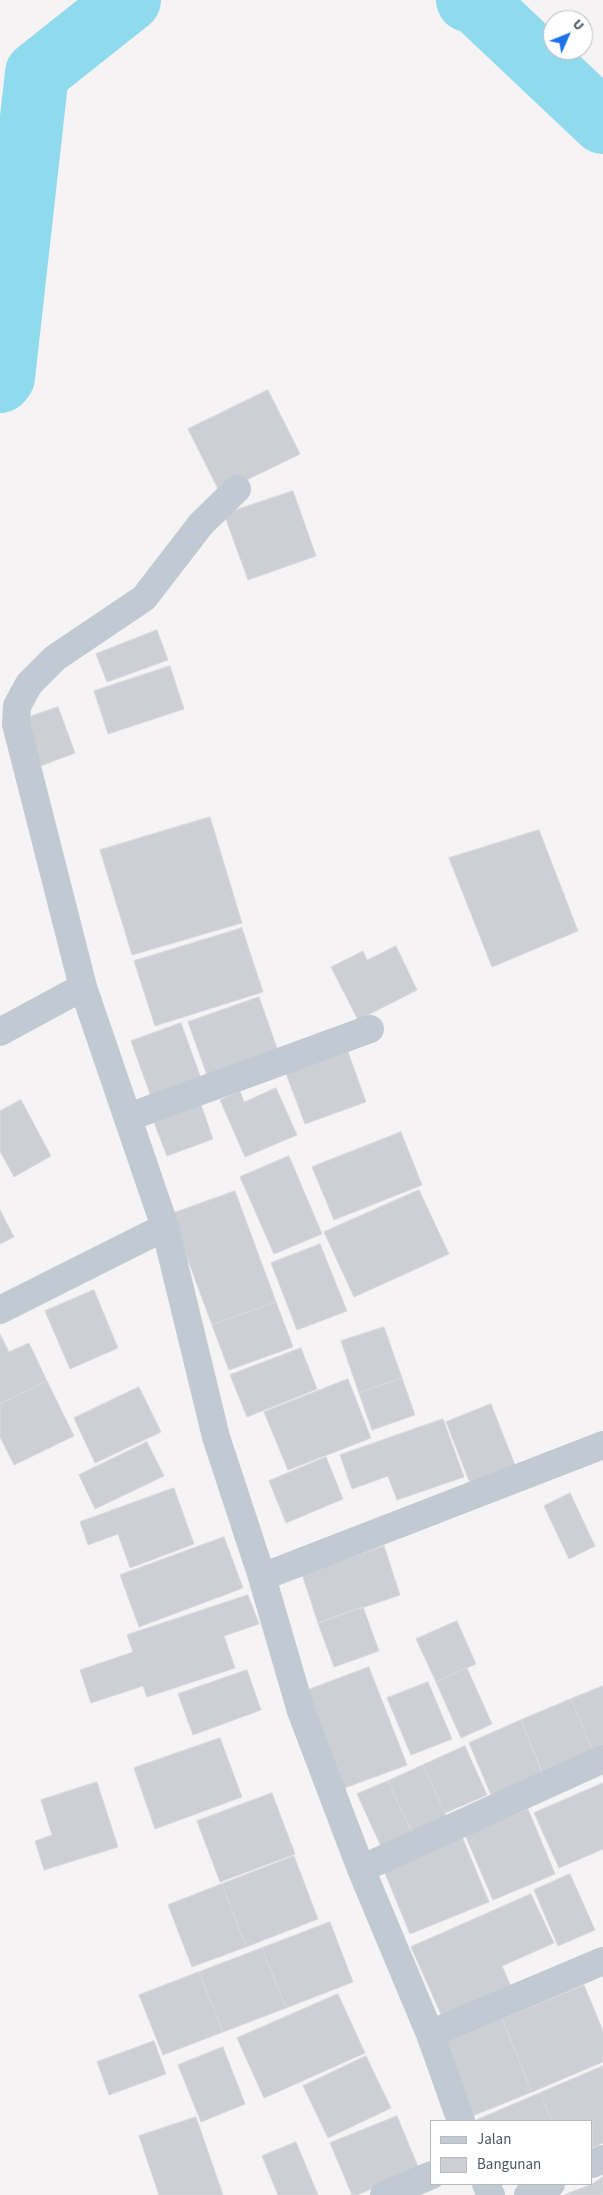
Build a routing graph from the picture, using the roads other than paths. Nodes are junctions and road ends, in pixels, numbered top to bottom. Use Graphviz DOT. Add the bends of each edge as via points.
graph roads {
  1 [pos="236,489"];
  2 [pos="83,987"];
  3 [pos="370,1029"];
  4 [pos="0,1032"];
  5 [pos="129,1117"];
  6 [pos="166,1227"];
  7 [pos="0,1310"];
  8 [pos="603,1445"];
  9 [pos="262,1577"];
  10 [pos="603,1759"];
  11 [pos="361,1869"];
  12 [pos="603,1961"];
  13 [pos="430,2034"];
  14 [pos="462,2120"];
  15 [pos="430,2176"];
  16 [pos="549,2185"];
  17 [pos="384,2195"];
  18 [pos="528,2195"];
  1 -- 2 [label="street" via="201,524 144,598 55,658 29,684 17,706 16,724 25,765"];
  2 -- 4 [label="street"];
  2 -- 5 [label="street"];
  3 -- 5 [label="street"];
  5 -- 6 [label="street"];
  6 -- 7 [label="street"];
  6 -- 9 [label="street" via="216,1437"];
  8 -- 9 [label="street"];
  9 -- 11 [label="street" via="301,1711"];
  10 -- 11 [label="street"];
  11 -- 13 [label="street"];
  12 -- 13 [label="street"];
  13 -- 14 [label="street"];
  15 -- 17 [label="street"];
  16 -- 18 [label="street"];
}
